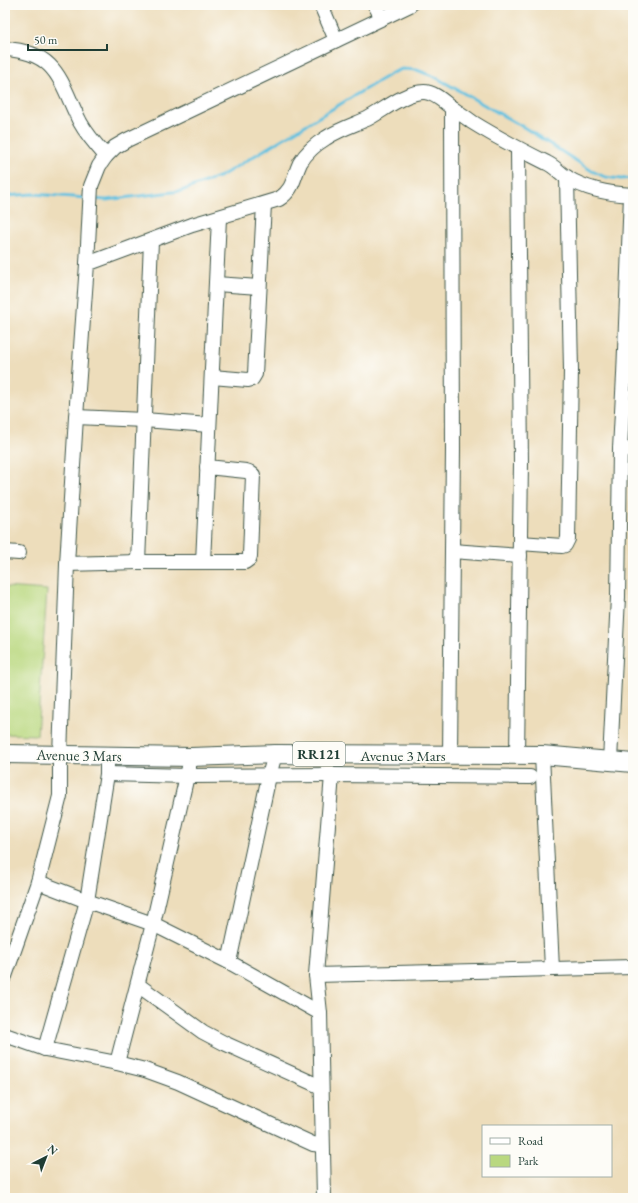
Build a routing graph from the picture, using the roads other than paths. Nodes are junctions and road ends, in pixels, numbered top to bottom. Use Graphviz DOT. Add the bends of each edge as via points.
graph roads {
  1 [pos="321,5"];
  2 [pos="375,5"];
  3 [pos="410,5"];
  4 [pos="382,18"];
  5 [pos="336,40"];
  6 [pos="5,49"];
  7 [pos="452,108"];
  8 [pos="518,149"];
  9 [pos="106,156"];
  10 [pos="567,177"];
  11 [pos="632,195"];
  12 [pos="264,204"];
  13 [pos="219,218"];
  14 [pos="151,241"];
  15 [pos="87,264"];
  16 [pos="216,284"];
  17 [pos="259,287"];
  18 [pos="212,377"];
  19 [pos="76,416"];
  20 [pos="144,420"];
  21 [pos="209,425"];
  22 [pos="626,449"];
  23 [pos="207,467"];
  24 [pos="520,549"];
  25 [pos="452,551"];
  26 [pos="138,562"];
  27 [pos="203,562"];
  28 [pos="67,564"];
  29 [pos="5,754"];
  30 [pos="275,754"];
  31 [pos="60,755"];
  32 [pos="108,755"];
  33 [pos="450,755"];
  34 [pos="517,755"];
  35 [pos="542,755"];
  36 [pos="191,757"];
  37 [pos="610,761"];
  38 [pos="633,763"];
  39 [pos="107,774"];
  40 [pos="332,775"];
  41 [pos="188,776"];
  42 [pos="269,776"];
  43 [pos="530,777"];
  44 [pos="38,882"];
  45 [pos="87,901"];
  46 [pos="153,924"];
  47 [pos="229,962"];
  48 [pos="633,967"];
  49 [pos="552,969"];
  50 [pos="316,975"];
  51 [pos="5,976"];
  52 [pos="138,985"];
  53 [pos="320,1013"];
  54 [pos="5,1035"];
  55 [pos="45,1049"];
  56 [pos="117,1063"];
  57 [pos="321,1087"];
  58 [pos="322,1145"];
  59 [pos="324,1198"];
  1 -- 5 [label="street"];
  2 -- 4 [label="street"];
  3 -- 4 [label="street"];
  4 -- 5 [label="street"];
  5 -- 9 [label="street" via="126,140"];
  6 -- 9 [label="street" via="33,54 46,61 57,73 89,137"];
  7 -- 8 [label="street"];
  7 -- 12 [label="street" via="426,92 408,95 319,142 300,164 286,195"];
  7 -- 25 [label="street"];
  8 -- 10 [label="street" via="549,164"];
  8 -- 24 [label="street"];
  9 -- 15 [label="street" via="91,186"];
  10 -- 11 [label="street" via="584,186"];
  10 -- 24 [label="street" via="571,370 568,539 562,546"];
  11 -- 22 [label="street" via="624,375"];
  12 -- 13 [label="street"];
  12 -- 17 [label="street"];
  13 -- 14 [label="street"];
  13 -- 16 [label="street"];
  14 -- 15 [label="street"];
  14 -- 20 [label="street"];
  15 -- 19 [label="street"];
  16 -- 17 [label="street"];
  16 -- 18 [label="street"];
  17 -- 18 [label="street" via="254,376 248,380"];
  18 -- 21 [label="street"];
  19 -- 20 [label="street"];
  19 -- 28 [label="street"];
  20 -- 21 [label="street"];
  20 -- 26 [label="street"];
  21 -- 23 [label="street"];
  22 -- 37 [label="street"];
  23 -- 27 [label="street"];
  23 -- 27 [label="street" via="246,471 251,474 252,510 248,561"];
  24 -- 25 [label="street"];
  24 -- 34 [label="street"];
  25 -- 33 [label="street"];
  26 -- 27 [label="street"];
  26 -- 28 [label="street"];
  28 -- 31 [label="street"];
  29 -- 31 [label="main road, Avenue 3 Mars / RR121"];
  30 -- 33 [label="main road, Avenue 3 Mars / RR121"];
  30 -- 36 [label="main road, Avenue 3 Mars / RR121"];
  30 -- 42 [label="street"];
  31 -- 32 [label="main road, Avenue 3 Mars / RR121"];
  31 -- 44 [label="street" via="60,796"];
  32 -- 36 [label="main road, Avenue 3 Mars / RR121"];
  32 -- 39 [label="street"];
  33 -- 34 [label="main road, Avenue 3 Mars / RR121"];
  34 -- 35 [label="main road, Avenue 3 Mars / RR121"];
  35 -- 37 [label="main road, Avenue 3 Mars / RR121"];
  35 -- 49 [label="street"];
  36 -- 41 [label="street"];
  37 -- 38 [label="main road, Avenue 3 Mars / RR121"];
  39 -- 41 [label="street"];
  39 -- 45 [label="street"];
  40 -- 42 [label="street"];
  40 -- 43 [label="street"];
  40 -- 50 [label="street"];
  41 -- 42 [label="street"];
  41 -- 46 [label="street"];
  42 -- 47 [label="street"];
  44 -- 45 [label="street"];
  44 -- 51 [label="street"];
  45 -- 46 [label="street"];
  45 -- 55 [label="street"];
  46 -- 47 [label="street"];
  46 -- 52 [label="street"];
  47 -- 53 [label="street"];
  48 -- 49 [label="street"];
  49 -- 50 [label="street"];
  50 -- 53 [label="street"];
  52 -- 56 [label="street"];
  52 -- 57 [label="street" via="203,1032"];
  53 -- 57 [label="street"];
  54 -- 55 [label="street"];
  55 -- 56 [label="street"];
  56 -- 58 [label="street" via="178,1082 313,1144"];
  57 -- 58 [label="street"];
  58 -- 59 [label="street"];
}
